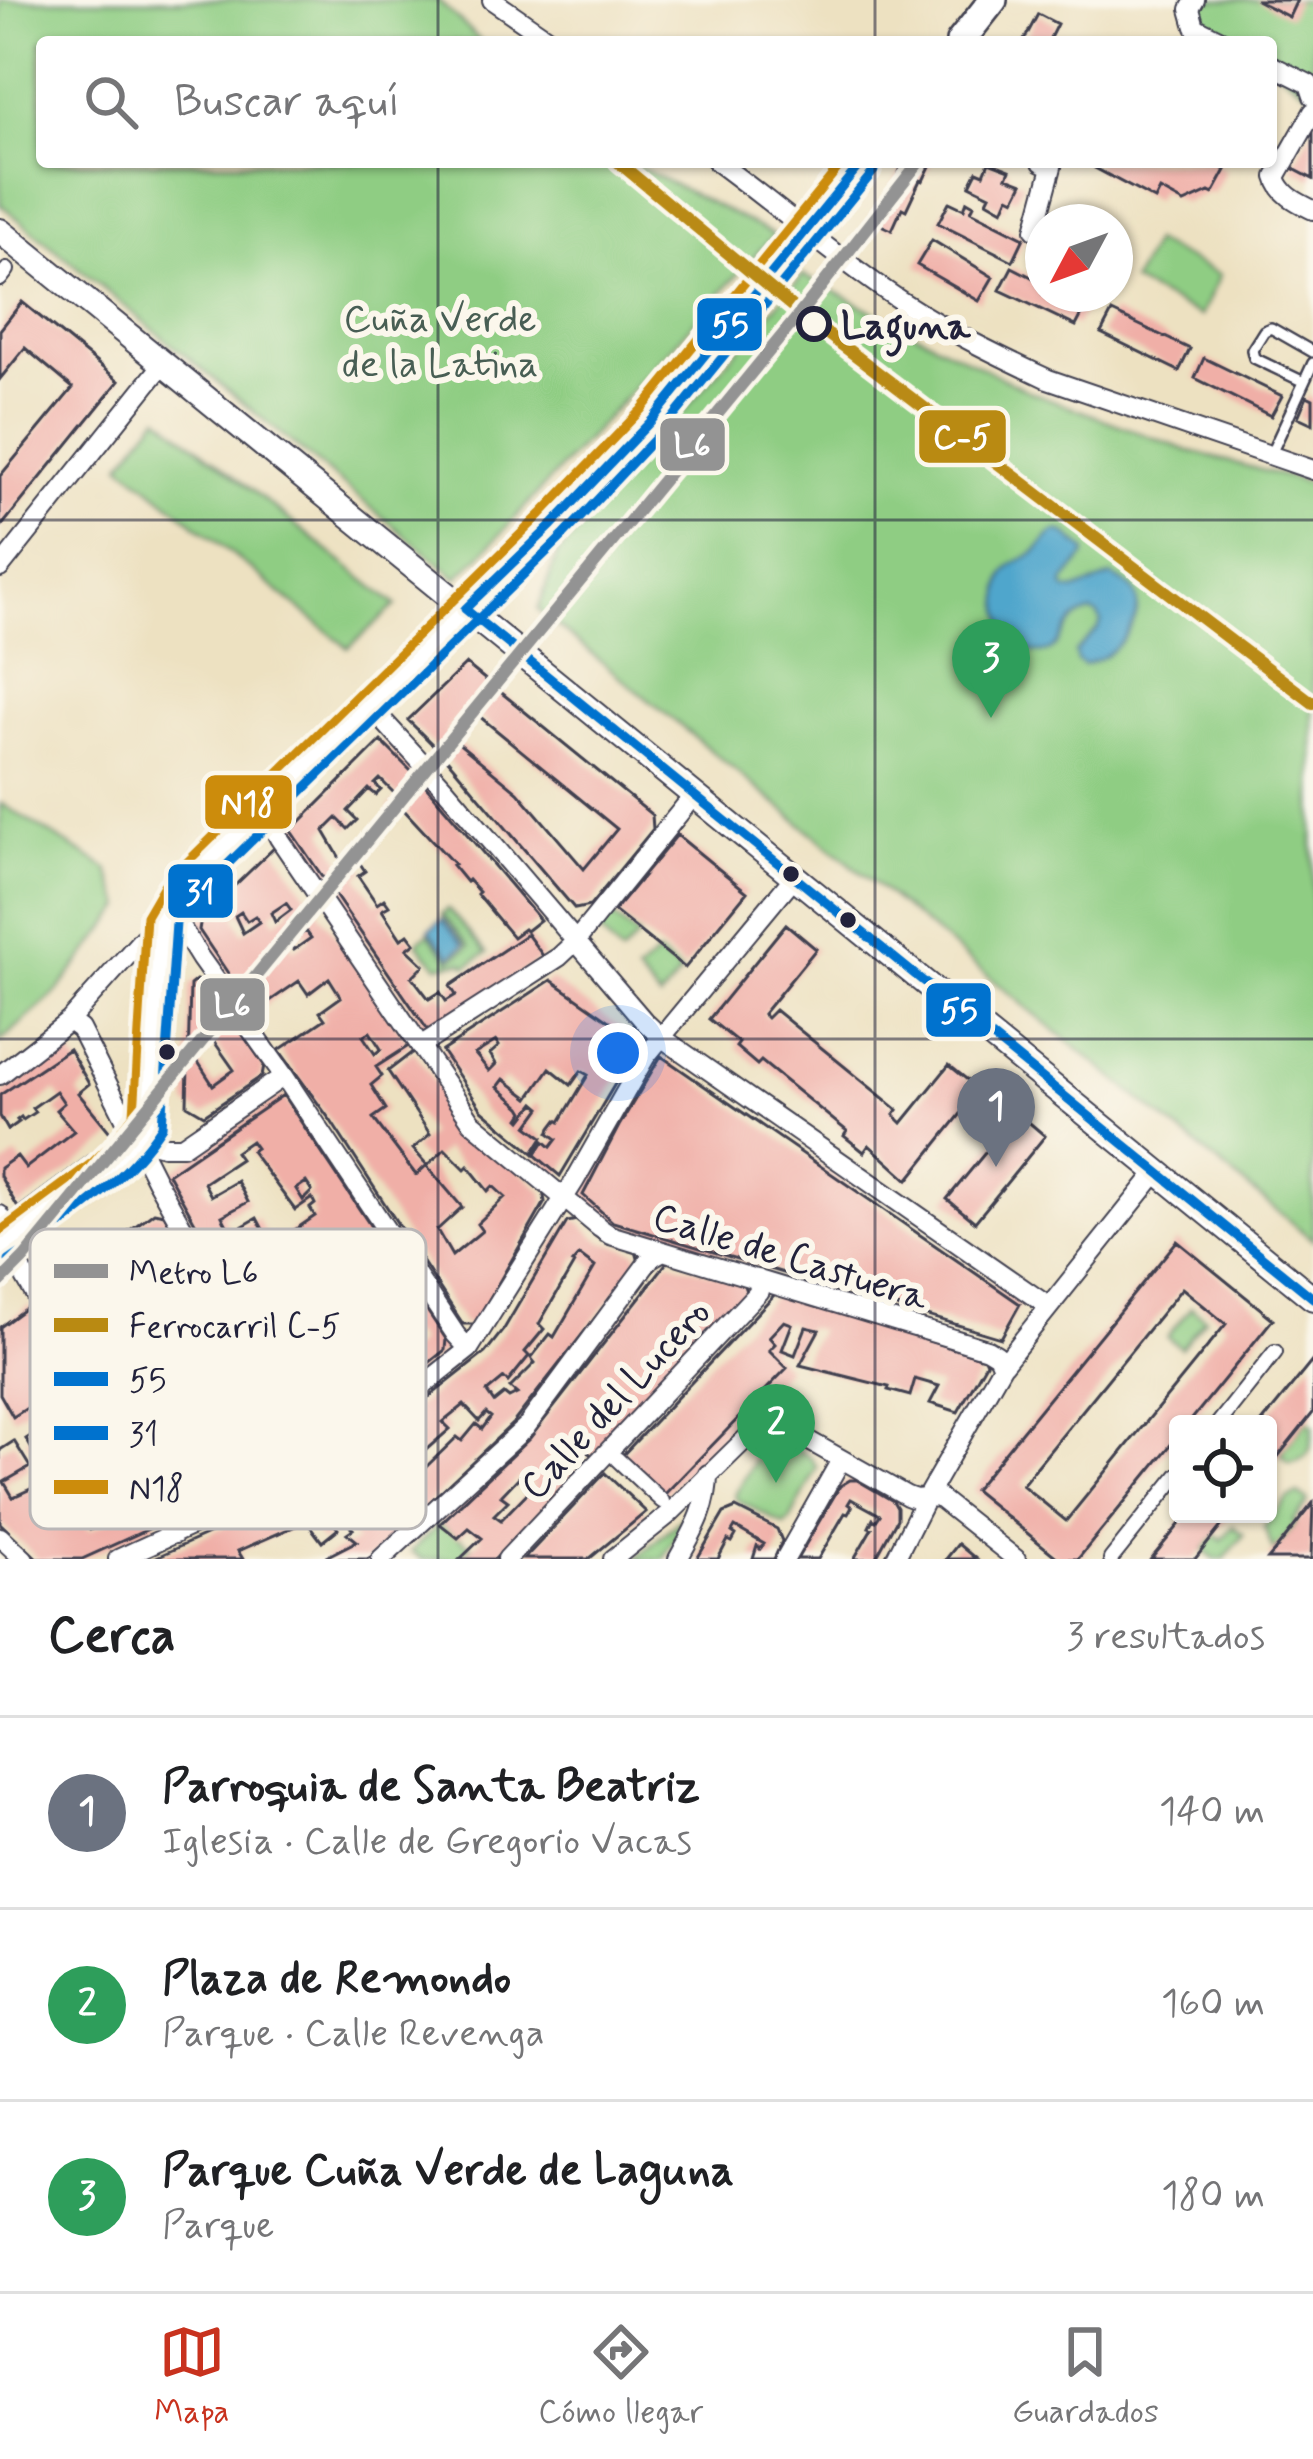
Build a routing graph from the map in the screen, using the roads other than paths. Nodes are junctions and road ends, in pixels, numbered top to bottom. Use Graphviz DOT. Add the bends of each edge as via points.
graph roads {
  1 [pos="492,0"];
  2 [pos="993,0"];
  3 [pos="1195,0"];
  4 [pos="545,36"];
  5 [pos="965,36"];
  6 [pos="1213,36"];
  7 [pos="1277,68"];
  8 [pos="1313,96"];
  9 [pos="1313,112"];
  10 [pos="726,168"];
  11 [pos="857,168"];
  12 [pos="1052,168"];
  13 [pos="1043,204"];
  14 [pos="1313,210"];
  15 [pos="0,231"];
  16 [pos="806,232"];
  17 [pos="1313,352"];
  18 [pos="1313,363"];
  19 [pos="163,364"];
  20 [pos="1304,382"];
  21 [pos="1270,456"];
  22 [pos="1313,470"];
  23 [pos="0,568"];
  24 [pos="465,608"];
  25 [pos="368,704"];
  26 [pos="694,795"];
  27 [pos="264,808"];
  28 [pos="794,877"];
  29 [pos="168,906"];
  30 [pos="575,942"];
  31 [pos="69,1021"];
  32 [pos="661,1037"];
  33 [pos="420,1046"];
  34 [pos="0,1075"];
  35 [pos="284,1076"];
  36 [pos="138,1139"];
  37 [pos="1157,1172"];
  38 [pos="564,1197"];
  39 [pos="0,1215"];
  40 [pos="184,1229"];
  41 [pos="386,1229"];
  42 [pos="5,1246"];
  43 [pos="663,1251"];
  44 [pos="758,1279"];
  45 [pos="30,1284"];
  46 [pos="426,1290"];
  47 [pos="1313,1298"];
  48 [pos="1048,1306"];
  49 [pos="469,1349"];
  50 [pos="1275,1352"];
  51 [pos="1001,1366"];
  52 [pos="426,1383"];
  53 [pos="1225,1415"];
  54 [pos="617,1459"];
  55 [pos="841,1460"];
  56 [pos="708,1474"];
  57 [pos="1169,1486"];
  58 [pos="926,1498"];
  59 [pos="662,1501"];
  60 [pos="426,1518"];
  61 [pos="168,1529"];
  62 [pos="186,1529"];
  63 [pos="414,1529"];
  64 [pos="175,1534"];
  65 [pos="0,1537"];
  66 [pos="24,1559"];
  67 [pos="118,1559"];
  68 [pos="381,1559"];
  69 [pos="507,1559"];
  70 [pos="613,1559"];
  71 [pos="678,1559"];
  72 [pos="785,1559"];
  73 [pos="895,1559"];
  74 [pos="1016,1559"];
  75 [pos="1112,1559"];
  1 -- 4 [label="street"];
  2 -- 5 [label="main road"];
  3 -- 6 [label="street" via="1196,27"];
  7 -- 8 [label="street" via="1309,85"];
  9 -- 14 [label="street" via="1276,177 1292,200"];
  10 -- 16 [label="street"];
  11 -- 16 [label="main road"];
  12 -- 13 [label="street"];
  15 -- 19 [label="street"];
  16 -- 21 [label="street" via="906,304 1013,363"];
  16 -- 24 [label="main road" via="652,420"];
  17 -- 20 [label="lane" via="1271,328 1252,350"];
  18 -- 20 [label="lane"];
  19 -- 23 [label="street"];
  19 -- 24 [label="street"];
  20 -- 21 [label="lane"];
  21 -- 22 [label="street"];
  24 -- 25 [label="main road"];
  24 -- 26 [label="street"];
  25 -- 27 [label="main road"];
  25 -- 30 [label="street"];
  26 -- 28 [label="street"];
  26 -- 30 [label="street"];
  27 -- 29 [label="main road"];
  27 -- 33 [label="street, Calle de Castuera"];
  28 -- 32 [label="street"];
  28 -- 37 [label="street"];
  29 -- 31 [label="street"];
  29 -- 35 [label="street"];
  29 -- 36 [label="main road" via="149,1119"];
  30 -- 32 [label="street"];
  30 -- 33 [label="street"];
  31 -- 34 [label="street"];
  31 -- 36 [label="street"];
  32 -- 38 [label="street"];
  32 -- 48 [label="street"];
  33 -- 38 [label="street, Calle de Castuera" via="472,1121"];
  35 -- 36 [label="street" via="182,1146"];
  35 -- 41 [label="street"];
  36 -- 40 [label="street"];
  36 -- 42 [label="main road"];
  37 -- 47 [label="street"];
  37 -- 48 [label="street"];
  38 -- 43 [label="street, Calle de Castuera" via="610,1235"];
  38 -- 49 [label="street"];
  39 -- 42 [label="street"];
  42 -- 45 [label="street"];
  43 -- 44 [label="street, Calle de Castuera"];
  43 -- 60 [label="street" via="526,1427"];
  44 -- 51 [label="street, Calle de Castuera" via="987,1349"];
  44 -- 69 [label="street, Calle del Lucero" via="759,1291"];
  46 -- 49 [label="street"];
  48 -- 51 [label="street"];
  49 -- 52 [label="street"];
  50 -- 53 [label="street"];
  51 -- 58 [label="street"];
  54 -- 59 [label="street"];
  55 -- 56 [label="street" via="772,1420"];
  55 -- 58 [label="street"];
  55 -- 72 [label="street"];
  56 -- 70 [label="street"];
  56 -- 71 [label="street" via="708,1497"];
  57 -- 75 [label="street"];
  58 -- 73 [label="street"];
  58 -- 74 [label="street" via="938,1497"];
  61 -- 64 [label="street"];
  62 -- 64 [label="street"];
  63 -- 68 [label="street"];
  64 -- 67 [label="street"];
  65 -- 66 [label="street"];
}
